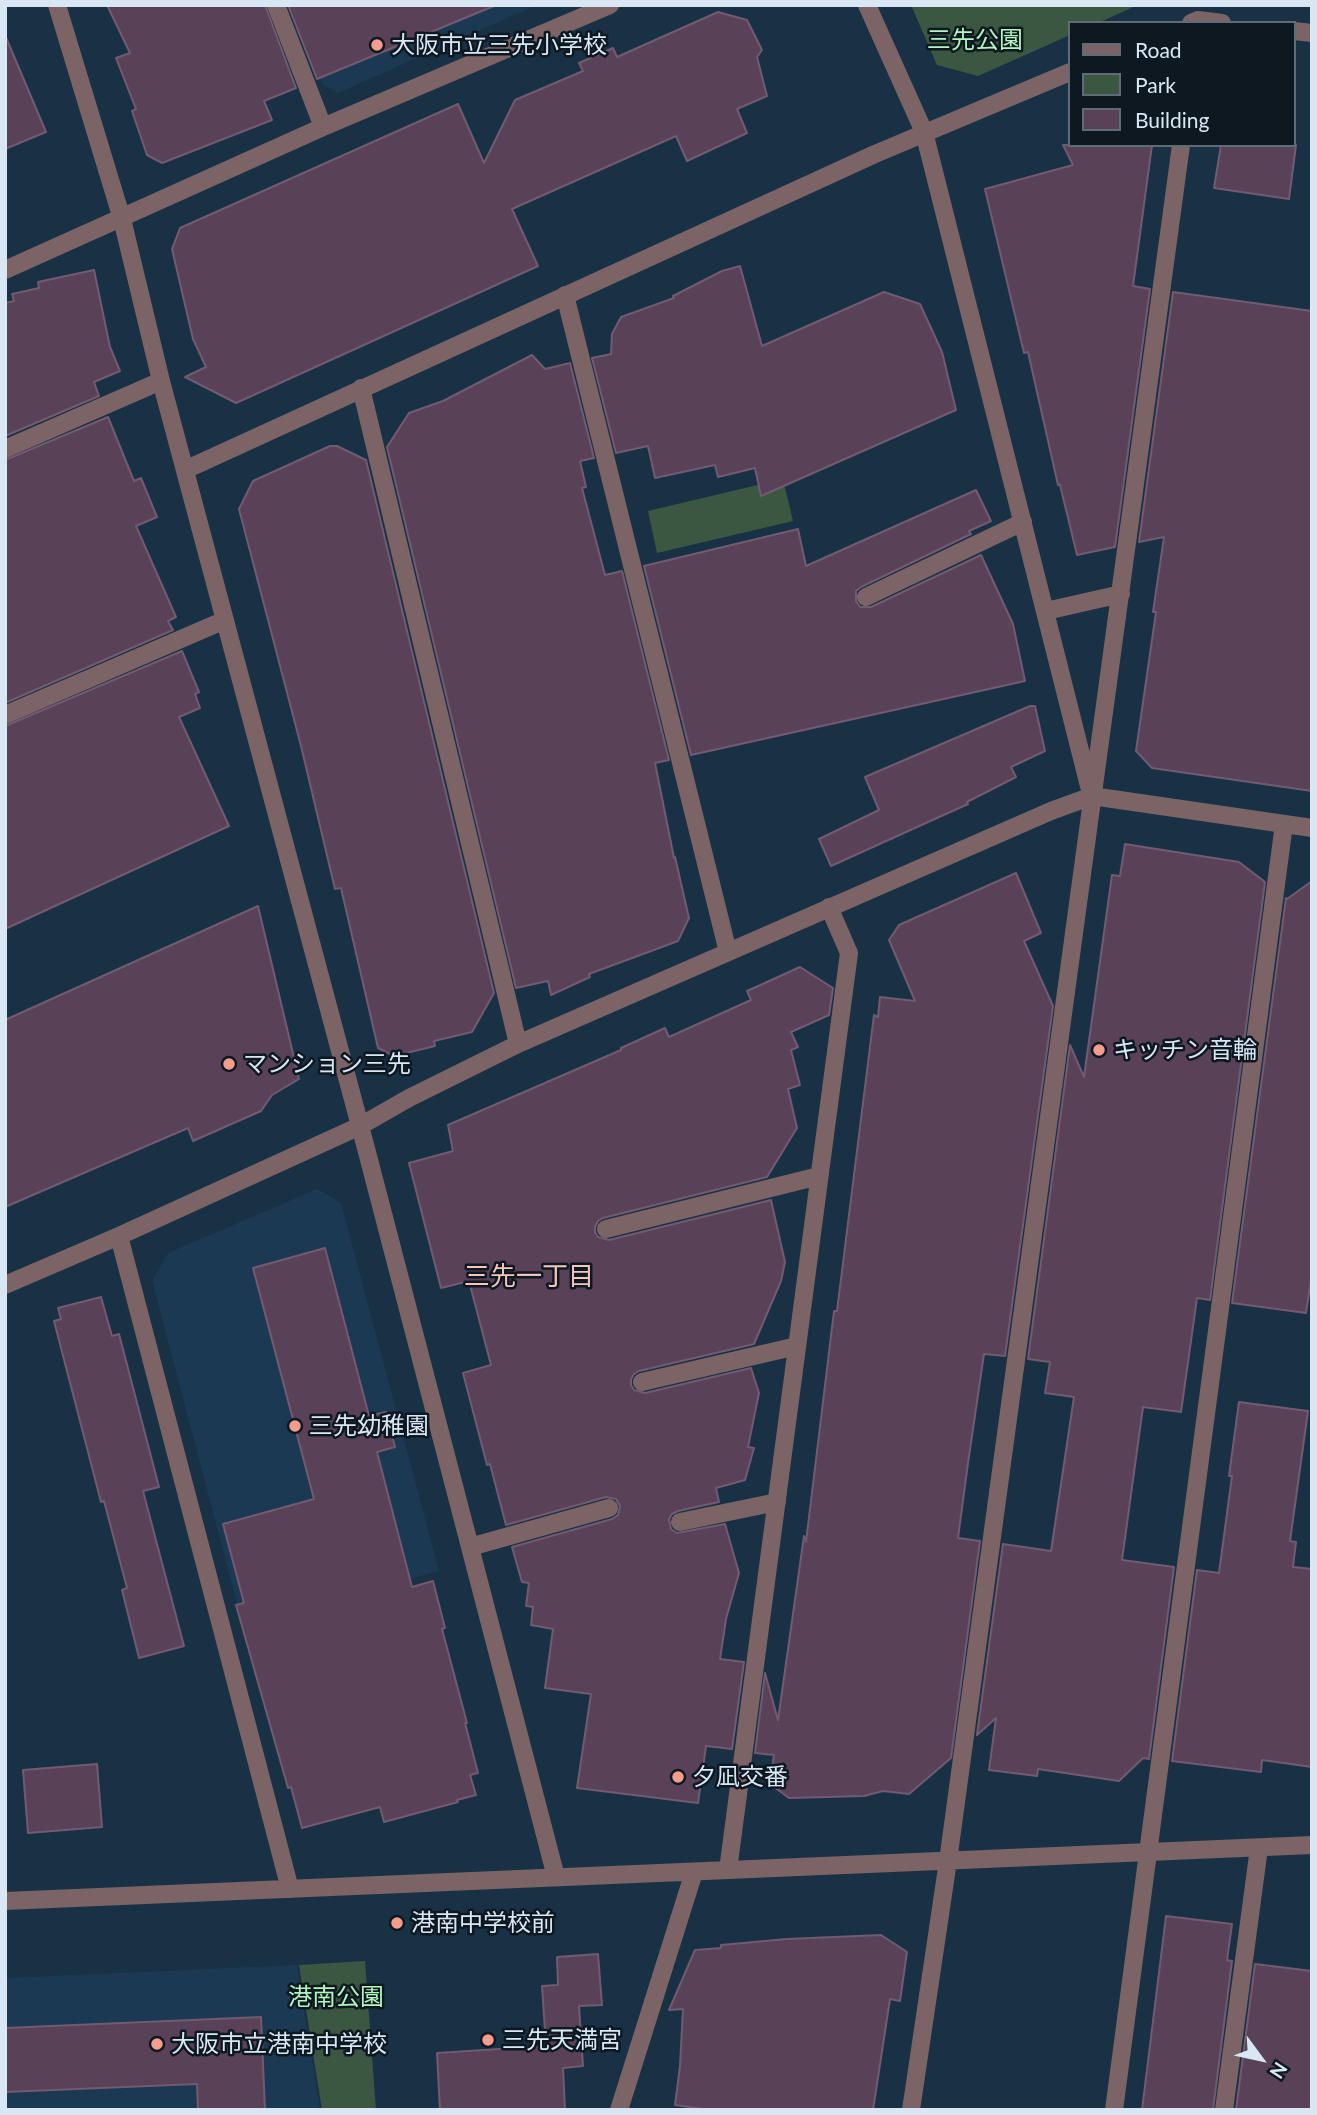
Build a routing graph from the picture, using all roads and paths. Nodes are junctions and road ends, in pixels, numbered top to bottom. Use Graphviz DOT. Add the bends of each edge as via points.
graph roads {
  1 [pos="57,5"];
  2 [pos="276,5"];
  3 [pos="610,5"];
  4 [pos="867,5"];
  5 [pos="1068,73"];
  6 [pos="323,127"];
  7 [pos="924,132"];
  8 [pos="1181,147"];
  9 [pos="122,219"];
  10 [pos="5,270"];
  11 [pos="565,295"];
  12 [pos="161,381"];
  13 [pos="361,388"];
  14 [pos="5,449"];
  15 [pos="185,470"];
  16 [pos="1023,522"];
  17 [pos="1121,594"];
  18 [pos="866,597"];
  19 [pos="1045,611"];
  20 [pos="225,620"];
  21 [pos="5,715"];
  22 [pos="1092,796"];
  23 [pos="1284,824"];
  24 [pos="1312,828"];
  25 [pos="830,907"];
  26 [pos="728,953"];
  27 [pos="518,1044"];
  28 [pos="360,1126"];
  29 [pos="819,1176"];
  30 [pos="606,1229"];
  31 [pos="119,1236"];
  32 [pos="5,1285"];
  33 [pos="797,1346"];
  34 [pos="642,1382"];
  35 [pos="777,1502"];
  36 [pos="609,1508"];
  37 [pos="680,1522"];
  38 [pos="470,1547"];
  39 [pos="1312,1845"];
  40 [pos="1259,1847"];
  41 [pos="1149,1852"];
  42 [pos="948,1861"];
  43 [pos="728,1870"];
  44 [pos="694,1872"];
  45 [pos="556,1877"];
  46 [pos="290,1889"];
  47 [pos="5,1901"];
  48 [pos="619,2110"];
  49 [pos="911,2110"];
  50 [pos="1114,2110"];
  51 [pos="1224,2110"];
  1 -- 9 [label="street"];
  2 -- 6 [label="street"];
  3 -- 6 [label="street"];
  4 -- 7 [label="street"];
  5 -- 7 [label="street"];
  6 -- 9 [label="street"];
  7 -- 11 [label="street"];
  7 -- 16 [label="street"];
  8 -- 17 [label="street"];
  9 -- 10 [label="street"];
  9 -- 12 [label="street"];
  11 -- 13 [label="street"];
  11 -- 26 [label="street"];
  12 -- 14 [label="street"];
  12 -- 15 [label="street"];
  13 -- 15 [label="street"];
  13 -- 27 [label="street"];
  15 -- 20 [label="street"];
  16 -- 18 [label="street"];
  16 -- 19 [label="street"];
  17 -- 19 [label="street"];
  17 -- 22 [label="street"];
  19 -- 22 [label="street"];
  20 -- 21 [label="street"];
  20 -- 28 [label="street"];
  22 -- 23 [label="street"];
  22 -- 25 [label="street"];
  22 -- 42 [label="street"];
  23 -- 24 [label="street"];
  23 -- 41 [label="street"];
  25 -- 26 [label="street"];
  25 -- 29 [label="street" via="849,953"];
  26 -- 27 [label="street"];
  27 -- 28 [label="street"];
  28 -- 31 [label="street"];
  28 -- 38 [label="street"];
  29 -- 30 [label="street"];
  29 -- 33 [label="street"];
  31 -- 32 [label="street"];
  31 -- 46 [label="street"];
  33 -- 34 [label="street"];
  33 -- 35 [label="street"];
  35 -- 37 [label="street"];
  35 -- 43 [label="street"];
  36 -- 38 [label="street"];
  38 -- 45 [label="street"];
  39 -- 40 [label="street"];
  40 -- 41 [label="street"];
  40 -- 51 [label="street"];
  41 -- 42 [label="street"];
  41 -- 50 [label="street"];
  42 -- 43 [label="street"];
  42 -- 49 [label="street"];
  43 -- 44 [label="street"];
  44 -- 45 [label="street"];
  44 -- 48 [label="street"];
  45 -- 46 [label="street"];
  46 -- 47 [label="street"];
}
